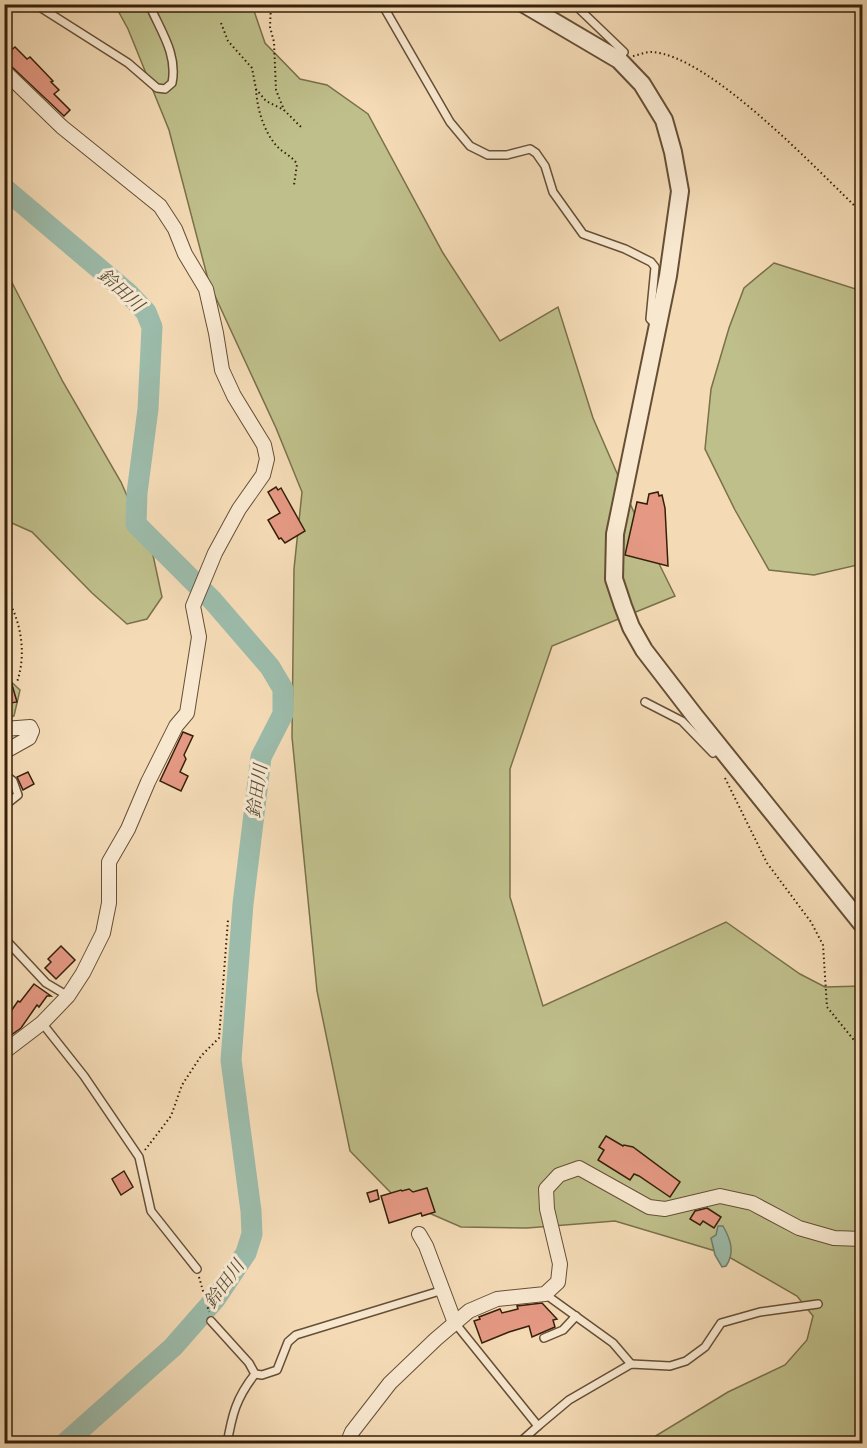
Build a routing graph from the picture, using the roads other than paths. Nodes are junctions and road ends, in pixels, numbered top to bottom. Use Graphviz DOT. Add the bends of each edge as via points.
graph roads {
  1 [pos="35,4"];
  2 [pos="149,4"];
  3 [pos="382,4"];
  4 [pos="524,4"];
  5 [pos="574,4"];
  6 [pos="619,60"];
  7 [pos="4,71"];
  8 [pos="657,327"];
  9 [pos="645,702"];
  10 [pos="4,729"];
  11 [pos="720,747"];
  12 [pos="4,752"];
  13 [pos="4,778"];
  14 [pos="4,806"];
  15 [pos="862,924"];
  16 [pos="4,938"];
  17 [pos="68,996"];
  18 [pos="42,1023"];
  19 [pos="4,1052"];
  20 [pos="419,1234"];
  21 [pos="862,1239"];
  22 [pos="197,1269"];
  23 [pos="443,1290"];
  24 [pos="545,1294"];
  25 [pos="818,1304"];
  26 [pos="576,1316"];
  27 [pos="212,1321"];
  28 [pos="455,1323"];
  29 [pos="544,1338"];
  30 [pos="631,1364"];
  31 [pos="255,1374"];
  32 [pos="538,1426"];
  33 [pos="226,1443"];
  34 [pos="347,1443"];
  35 [pos="518,1443"];
  1 -- 2 [label="lane" via="128,63 157,88 165,89 174,75 172,58"];
  3 -- 8 [label="lane" via="450,122 470,146 488,155 507,156 530,149 545,166 553,192 582,234 651,262 655,267 650,319"];
  4 -- 6 [label="street"];
  5 -- 6 [label="lane" via="624,52"];
  6 -- 8 [label="street" via="642,84 664,120 680,191"];
  7 -- 17 [label="street" via="62,127 160,206 206,289 222,370 264,445 267,459 263,475 215,553 193,606 199,637 188,713 176,726 110,862 109,903 103,933"];
  8 -- 11 [label="street" via="615,534 614,579 631,627 644,650"];
  9 -- 11 [label="lane" via="682,721 713,753"];
  10 -- 12 [label="street" via="30,727 32,731 29,738"];
  11 -- 15 [label="street"];
  13 -- 14 [label="lane" via="13,781 18,795"];
  16 -- 17 [label="lane" via="46,983"];
  17 -- 18 [label="street"];
  18 -- 19 [label="street"];
  18 -- 22 [label="lane" via="139,1157 151,1210"];
  20 -- 23 [label="street"];
  21 -- 24 [label="street" via="834,1238 798,1228 752,1203 720,1196 665,1209 649,1208 579,1168 559,1174 546,1189 560,1264 558,1282"];
  23 -- 28 [label="street"];
  23 -- 31 [label="lane" via="296,1335 288,1341 277,1370"];
  24 -- 26 [label="lane"];
  24 -- 28 [label="street" via="497,1299 469,1311"];
  25 -- 30 [label="lane" via="760,1312 721,1323 705,1347 670,1366"];
  26 -- 29 [label="lane" via="563,1330"];
  26 -- 30 [label="lane" via="614,1343"];
  27 -- 31 [label="lane"];
  28 -- 32 [label="lane"];
  28 -- 34 [label="street" via="390,1383"];
  30 -- 32 [label="lane" via="569,1400"];
  31 -- 33 [label="lane" via="242,1391"];
  32 -- 35 [label="lane"];
}
